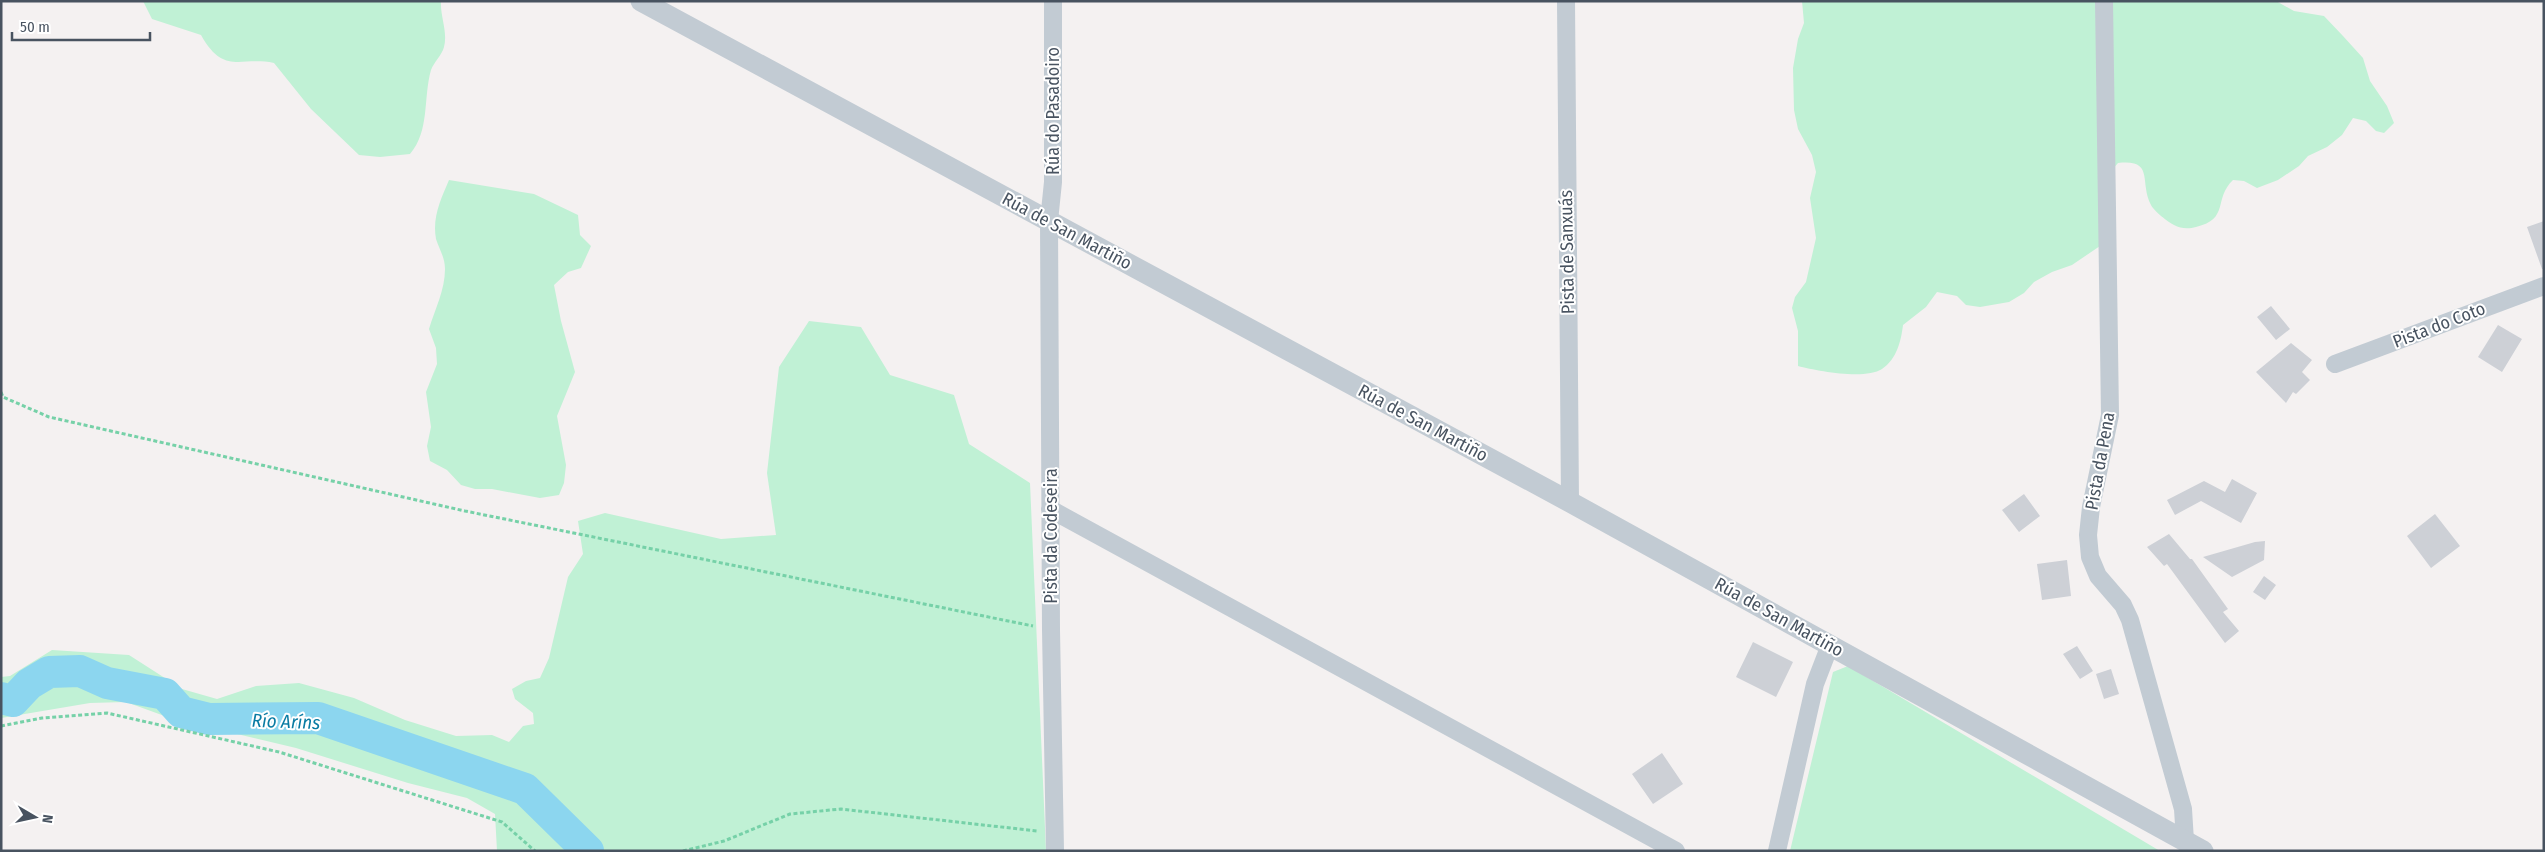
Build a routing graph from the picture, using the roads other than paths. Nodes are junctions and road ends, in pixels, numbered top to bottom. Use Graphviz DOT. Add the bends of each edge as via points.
graph roads {
  1 [pos="641,1"];
  2 [pos="1053,1"];
  3 [pos="1566,1"];
  4 [pos="2104,1"];
  5 [pos="1049,220"];
  6 [pos="2544,286"];
  7 [pos="2335,364"];
  8 [pos="1570,502"];
  9 [pos="1050,508"];
  10 [pos="1830,645"];
  11 [pos="2184,841"];
  12 [pos="1055,842"];
  13 [pos="1676,851"];
  14 [pos="1777,851"];
  15 [pos="2203,851"];
  1 -- 5 [label="street, Rúa de San Martiño"];
  2 -- 5 [label="street, Rúa do Pasadoiro" via="1053,182"];
  3 -- 8 [label="street, Pista de Sanxuás"];
  4 -- 11 [label="street, Pista da Pena" via="2110,415 2091,508 2090,557 2098,576 2123,605 2130,620 2184,808"];
  5 -- 8 [label="street, Rúa de San Martiño"];
  5 -- 9 [label="street, Pista da Codeseira"];
  6 -- 7 [label="street, Pista do Coto"];
  8 -- 10 [label="street, Rúa de San Martiño"];
  9 -- 12 [label="street, Pista da Codeseira"];
  9 -- 13 [label="street"];
  10 -- 11 [label="street, Rúa de San Martiño"];
  10 -- 14 [label="street" via="1815,684"];
  11 -- 15 [label="street, Rúa de San Martiño"];
}
